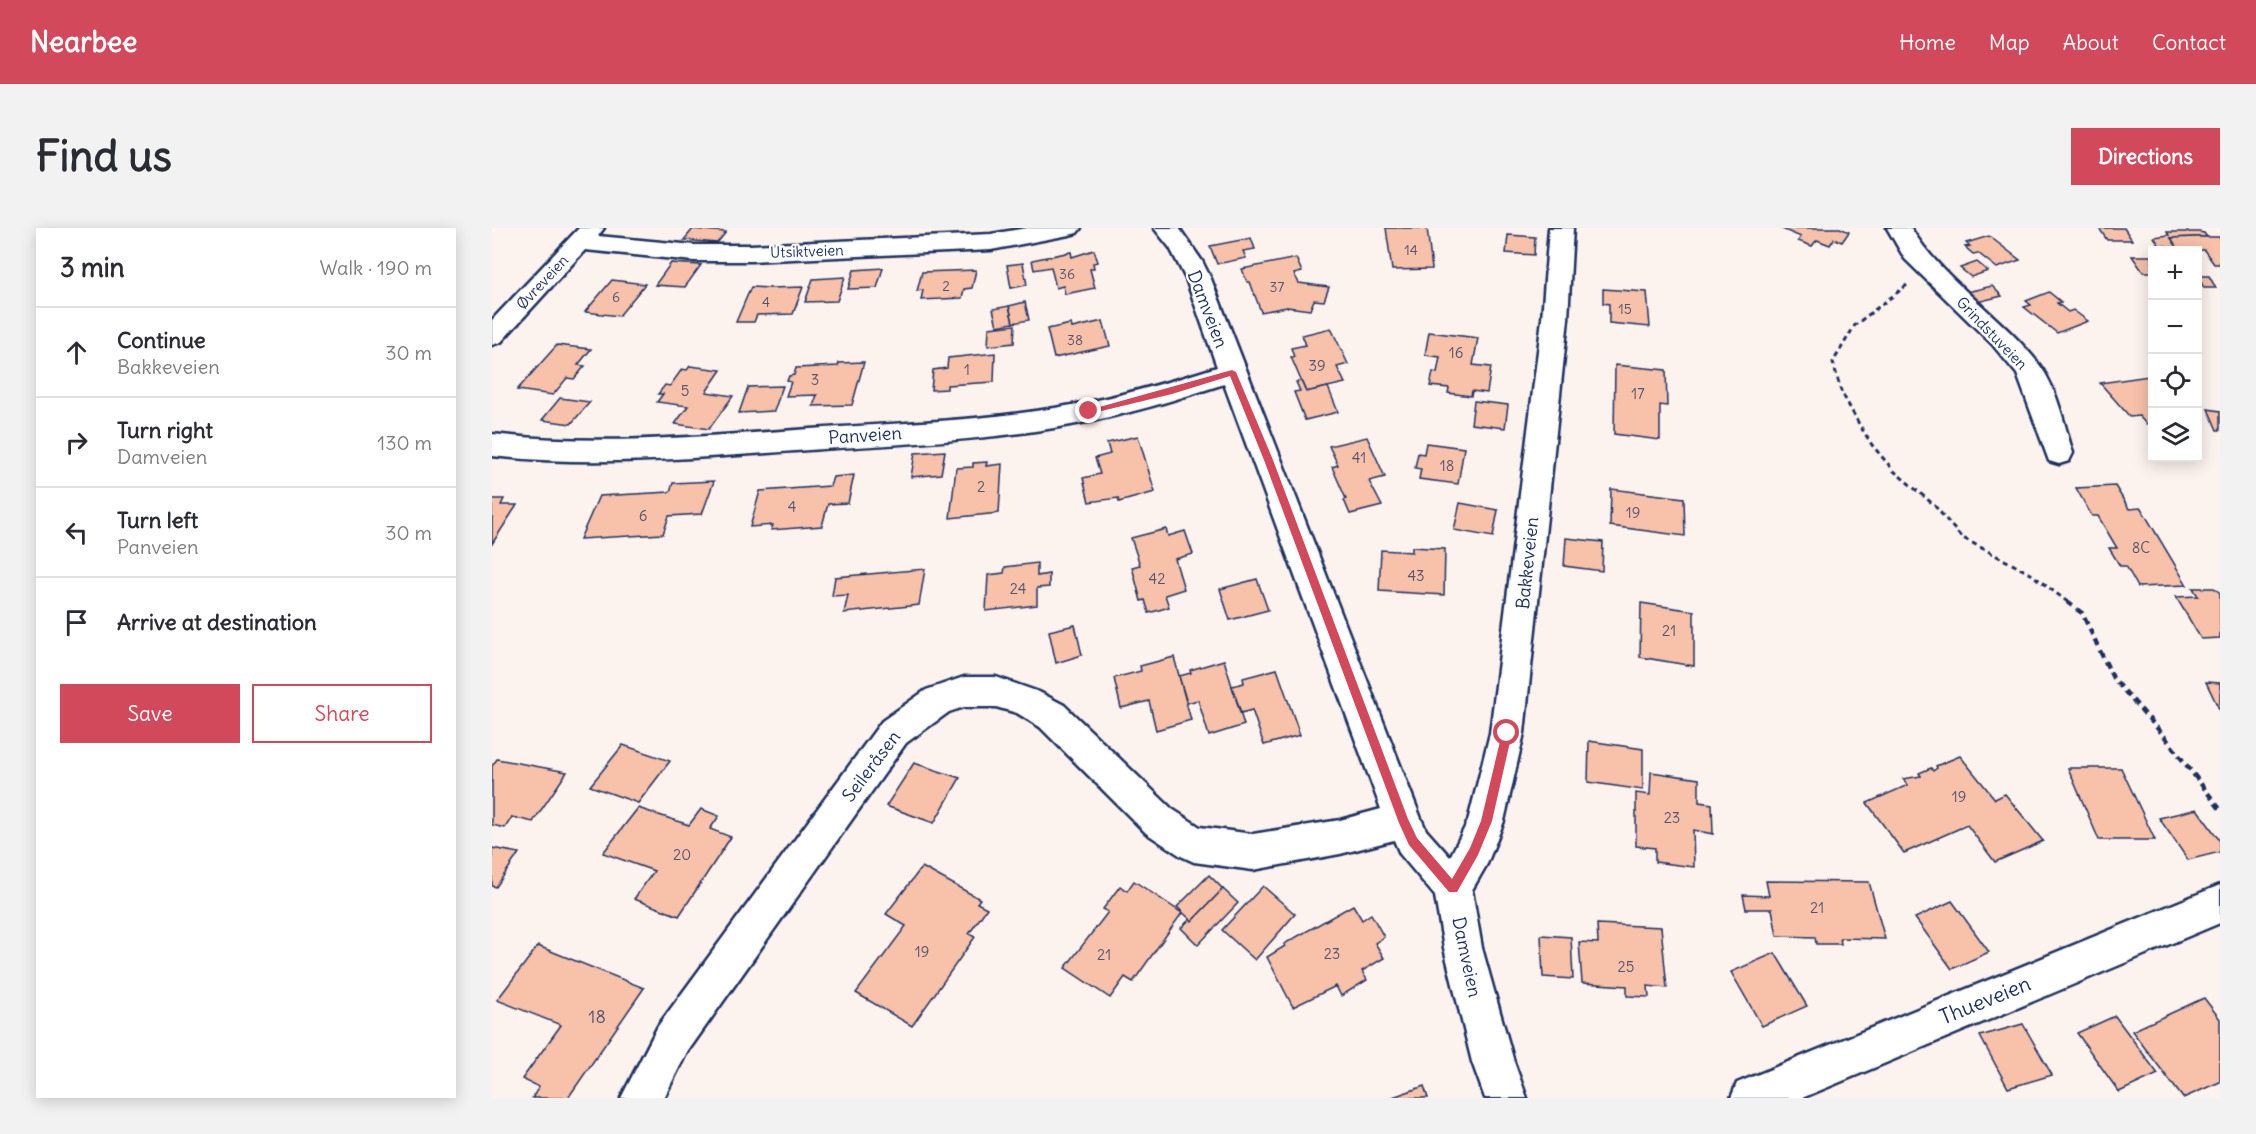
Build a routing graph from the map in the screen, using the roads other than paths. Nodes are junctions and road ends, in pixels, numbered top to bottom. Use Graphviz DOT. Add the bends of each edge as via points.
graph roads {
  1 [pos="1069,228"];
  2 [pos="1166,228"];
  3 [pos="1561,228"];
  4 [pos="1899,228"];
  5 [pos="586,235"];
  6 [pos="492,336"];
  7 [pos="1232,372"];
  8 [pos="492,445"];
  9 [pos="2059,453"];
  10 [pos="1403,820"];
  11 [pos="1453,888"];
  12 [pos="2220,904"];
  13 [pos="642,1098"];
  14 [pos="1506,1098"];
  15 [pos="1752,1098"];
  1 -- 5 [label="street, Utsiktveien" via="991,242 751,254 694,253"];
  2 -- 7 [label="street, Damveien" via="1176,238 1202,286"];
  3 -- 11 [label="street, Bakkeveien" via="1556,319 1507,733 1486,821"];
  4 -- 9 [label="street, Grindstuveien" via="1923,263 2030,370"];
  5 -- 6 [label="street, Øvreveien"];
  7 -- 8 [label="street, Panveien" via="1089,411 996,425 636,451 524,450"];
  7 -- 10 [label="street, Damveien"];
  10 -- 11 [label="street, Damveien" via="1413,842"];
  10 -- 13 [label="street, Seileråsen" via="1340,837 1253,852 1194,844 1159,820 1052,717 1027,702 996,692 964,692 938,700 894,732 672,1040"];
  11 -- 14 [label="street, Damveien" via="1463,948"];
  12 -- 15 [label="street, Thueveien"];
}
